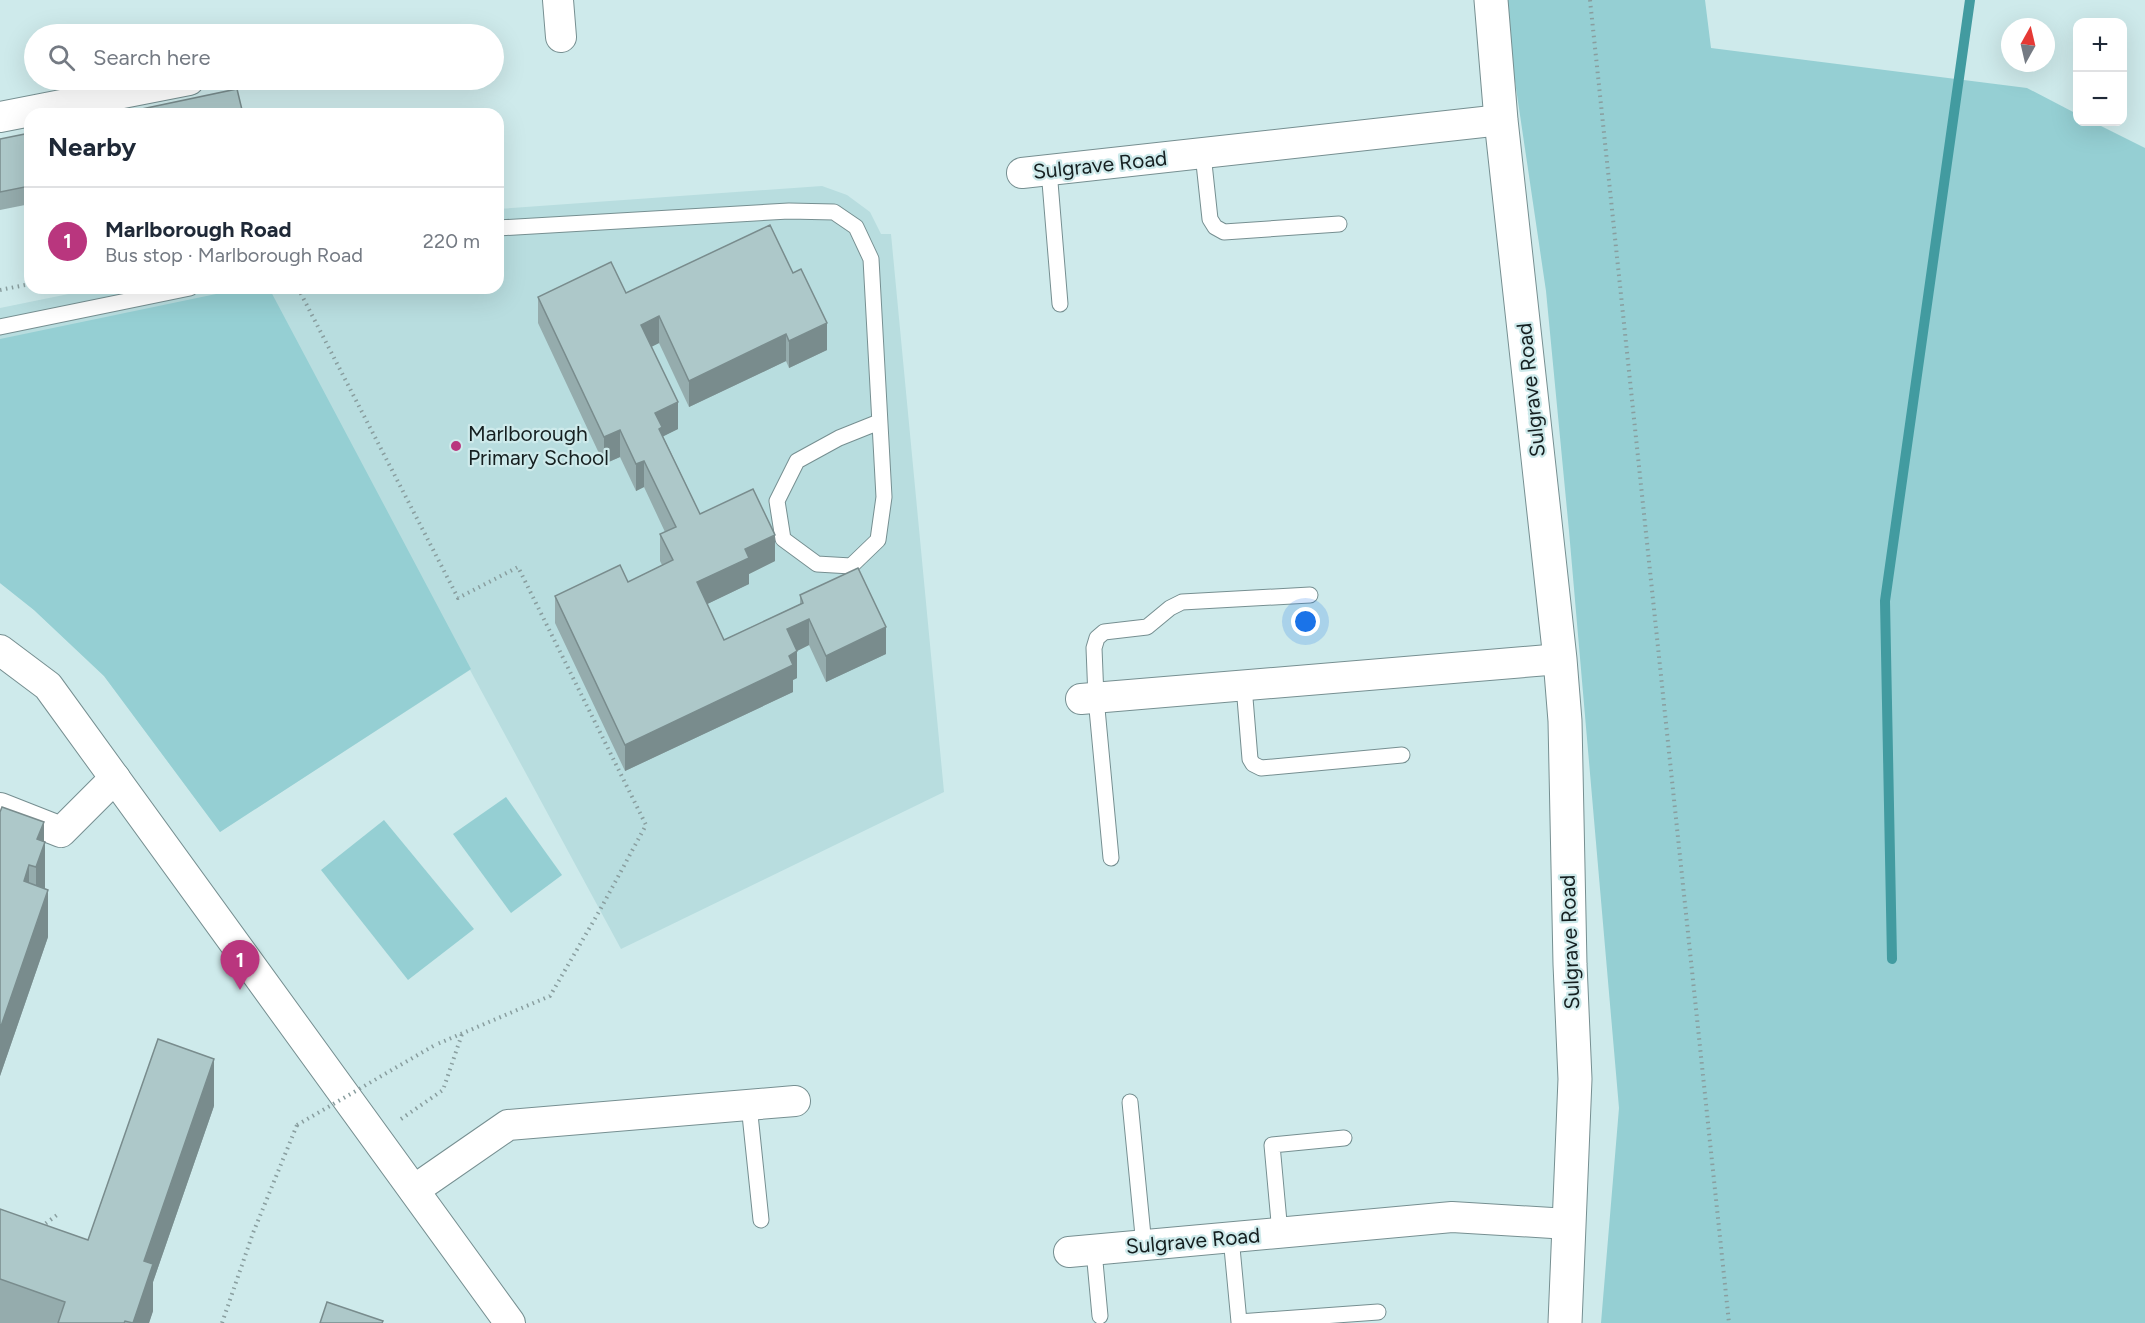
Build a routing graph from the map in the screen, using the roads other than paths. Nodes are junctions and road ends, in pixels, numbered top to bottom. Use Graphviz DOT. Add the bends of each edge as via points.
graph roads {
  1 [pos="558,0"];
  2 [pos="1491,0"];
  3 [pos="561,37"];
  4 [pos="138,90"];
  5 [pos="46,108"];
  6 [pos="24,112"];
  7 [pos="0,117"];
  8 [pos="1501,120"];
  9 [pos="1203,154"];
  10 [pos="1036,172"];
  11 [pos="1339,224"];
  12 [pos="504,228"];
  13 [pos="161,294"];
  14 [pos="1060,304"];
  15 [pos="0,327"];
  16 [pos="879,422"];
  17 [pos="1310,595"];
  18 [pos="0,650"];
  19 [pos="1560,659"];
  20 [pos="1244,686"];
  21 [pos="1088,699"];
  22 [pos="1402,755"];
  23 [pos="115,778"];
  24 [pos="0,808"];
  25 [pos="1111,858"];
  26 [pos="795,1101"];
  27 [pos="1130,1102"];
  28 [pos="749,1105"];
  29 [pos="1344,1138"];
  30 [pos="414,1190"];
  31 [pos="761,1220"];
  32 [pos="1568,1224"];
  33 [pos="1280,1233"];
  34 [pos="1231,1237"];
  35 [pos="1144,1246"];
  36 [pos="1082,1252"];
  37 [pos="1378,1312"];
  38 [pos="1100,1316"];
  39 [pos="510,1323"];
  40 [pos="1565,1323"];
  1 -- 3 [label="street"];
  2 -- 8 [label="street, Sulgrave Road"];
  4 -- 5 [label="street"];
  6 -- 7 [label="street"];
  8 -- 9 [label="street, Sulgrave Road"];
  8 -- 19 [label="street, Sulgrave Road"];
  9 -- 10 [label="street, Sulgrave Road"];
  9 -- 11 [label="lane" via="1210,219 1224,232"];
  10 -- 14 [label="lane"];
  12 -- 16 [label="lane" via="789,211 834,212 856,227 871,259"];
  13 -- 15 [label="lane"];
  16 -- 16 [label="lane" via="884,497 878,540 851,566 818,564 783,539 777,501 797,461 838,438"];
  17 -- 21 [label="lane" via="1182,602 1147,627 1104,632 1094,648"];
  18 -- 23 [label="street" via="48,686"];
  19 -- 20 [label="street"];
  19 -- 32 [label="street, Sulgrave Road" via="1575,1079"];
  20 -- 21 [label="street"];
  20 -- 22 [label="lane" via="1250,759 1261,768"];
  21 -- 25 [label="lane"];
  23 -- 24 [label="street" via="61,832"];
  23 -- 30 [label="street"];
  26 -- 28 [label="street"];
  27 -- 35 [label="lane"];
  28 -- 30 [label="street" via="508,1125"];
  28 -- 31 [label="lane"];
  29 -- 33 [label="lane" via="1272,1145"];
  30 -- 39 [label="street"];
  32 -- 33 [label="street, Sulgrave Road" via="1452,1217"];
  32 -- 40 [label="street, Sulgrave Road"];
  33 -- 34 [label="street, Sulgrave Road"];
  34 -- 35 [label="street, Sulgrave Road"];
  34 -- 37 [label="lane" via="1239,1322"];
  35 -- 36 [label="street, Sulgrave Road"];
  36 -- 38 [label="lane"];
}
